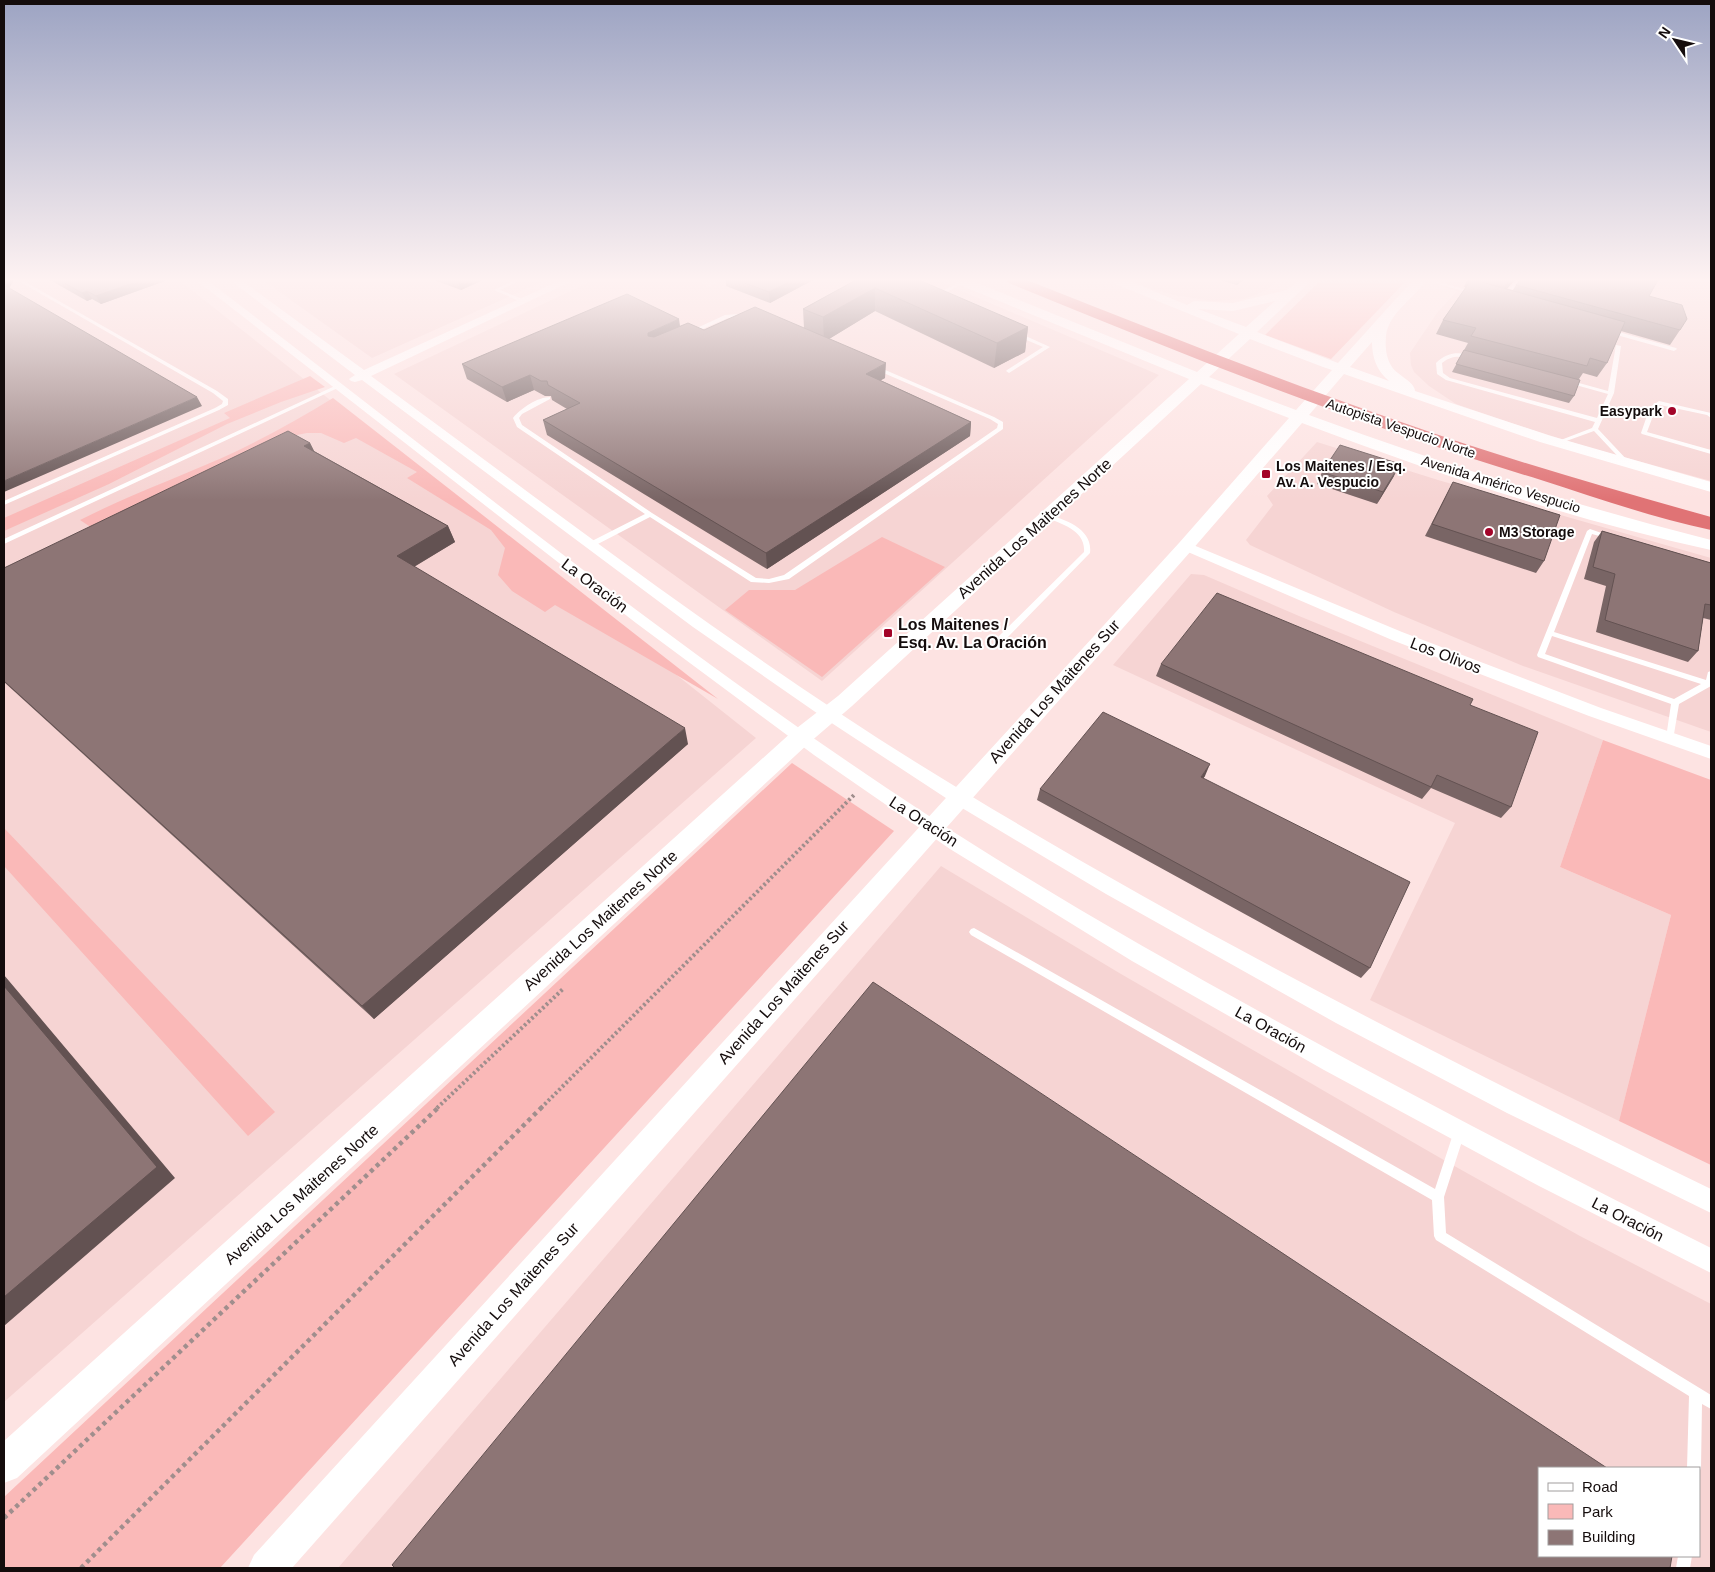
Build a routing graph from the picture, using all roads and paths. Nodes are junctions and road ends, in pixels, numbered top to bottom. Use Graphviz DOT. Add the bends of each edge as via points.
graph roads {
  1 [pos="147,353"];
  2 [pos="297,353"];
  3 [pos="335,353"];
  4 [pos="410,353"];
  5 [pos="1037,353"];
  6 [pos="1138,353"];
  7 [pos="1216,353"];
  8 [pos="1225,353"];
  9 [pos="1299,353"];
  10 [pos="1353,353"];
  11 [pos="1378,353"];
  12 [pos="1456,353"];
  13 [pos="1458,353"];
  14 [pos="1617,353"];
  15 [pos="1476,358"];
  16 [pos="863,362"];
  17 [pos="1339,369"];
  18 [pos="1009,371"];
  19 [pos="364,375"];
  20 [pos="1198,378"];
  21 [pos="1563,381"];
  22 [pos="339,386"];
  23 [pos="1611,393"];
  24 [pos="548,398"];
  25 [pos="1432,402"];
  26 [pos="1346,405"];
  27 [pos="1711,416"];
  28 [pos="1300,417"];
  29 [pos="1599,421"];
  30 [pos="1595,429"];
  31 [pos="1556,443"];
  32 [pos="1711,452"];
  33 [pos="1629,465"];
  34 [pos="1711,487"];
  35 [pos="4,503"];
  36 [pos="1711,508"];
  37 [pos="650,514"];
  38 [pos="1047,516"];
  39 [pos="1711,524"];
  40 [pos="1618,540"];
  41 [pos="4,542"];
  42 [pos="592,544"];
  43 [pos="1711,544"];
  44 [pos="1186,546"];
  45 [pos="1550,633"];
  46 [pos="1002,638"];
  47 [pos="1711,674"];
  48 [pos="1709,684"];
  49 [pos="1675,702"];
  50 [pos="830,714"];
  51 [pos="801,737"];
  52 [pos="1670,738"];
  53 [pos="1711,753"];
  54 [pos="867,782"];
  55 [pos="958,797"];
  56 [pos="932,827"];
  57 [pos="974,932"];
  58 [pos="570,983"];
  59 [pos="1459,1132"];
  60 [pos="1438,1197"];
  61 [pos="1711,1200"];
  62 [pos="1711,1261"];
  63 [pos="1696,1393"];
  64 [pos="1711,1402"];
  65 [pos="4,1465"];
  66 [pos="1694,1467"];
  67 [pos="4,1518"];
  68 [pos="81,1568"];
  69 [pos="267,1568"];
  1 -- 35 [label="lane" via="215,392 226,400 225,405"];
  2 -- 22 [label="street, La Oración"];
  3 -- 19 [label="street, La Oración"];
  4 -- 19 [label="street"];
  5 -- 18 [label="lane"];
  6 -- 20 [label="street, Avenida Américo Vespucio"];
  7 -- 26 [label="highway, Autopista Vespucio Norte"];
  8 -- 20 [label="street, Avenida Los Maitenes Norte"];
  9 -- 17 [label="street"];
  10 -- 17 [label="street, Avenida Los Maitenes Sur"];
  11 -- 25 [label="street" via="1385,368 1406,387"];
  12 -- 29 [label="lane" via="1446,356 1439,363 1440,374 1448,379"];
  13 -- 15 [label="lane"];
  14 -- 23 [label="lane"];
  16 -- 37 [label="lane" via="992,418 1001,423 1000,429 786,577 754,580"];
  17 -- 25 [label="street"];
  17 -- 28 [label="street, Avenida Los Maitenes Sur"];
  19 -- 22 [label="street"];
  19 -- 42 [label="street, La Oración"];
  20 -- 28 [label="street, Avenida Américo Vespucio"];
  20 -- 38 [label="street, Avenida Los Maitenes Norte"];
  21 -- 23 [label="lane"];
  22 -- 41 [label="lane"];
  22 -- 51 [label="street, La Oración" via="616,601"];
  23 -- 29 [label="lane"];
  24 -- 37 [label="lane" via="520,413 516,418 519,426"];
  25 -- 31 [label="street"];
  26 -- 36 [label="highway, Autopista Vespucio Norte" via="1522,452"];
  26 -- 39 [label="highway, Autopista Vespucio Norte" via="1525,468"];
  26 -- 43 [label="highway" via="1430,446 1491,470"];
  27 -- 32 [label="lane" via="1660,403 1653,407 1644,433"];
  28 -- 43 [label="street, Avenida Américo Vespucio" via="1483,480"];
  28 -- 44 [label="street, Avenida Los Maitenes Sur"];
  29 -- 30 [label="lane"];
  30 -- 31 [label="lane"];
  30 -- 33 [label="lane"];
  31 -- 33 [label="street"];
  33 -- 34 [label="street"];
  37 -- 42 [label="lane"];
  38 -- 46 [label="lane" via="1081,533 1088,543 1087,553"];
  38 -- 50 [label="street, Avenida Los Maitenes Norte"];
  40 -- 45 [label="lane" via="1590,531"];
  42 -- 50 [label="street, La Oración" via="698,623"];
  44 -- 52 [label="street, Los Olivos" via="1397,636"];
  44 -- 55 [label="street, Avenida Los Maitenes Sur"];
  45 -- 48 [label="lane"];
  45 -- 49 [label="lane" via="1541,656"];
  47 -- 48 [label="lane"];
  48 -- 49 [label="lane"];
  49 -- 52 [label="lane"];
  50 -- 51 [label="street, Avenida Los Maitenes Norte"];
  50 -- 55 [label="street, La Oración"];
  51 -- 54 [label="street, La Oración"];
  51 -- 65 [label="street, Avenida Los Maitenes Norte"];
  52 -- 53 [label="street, Los Olivos"];
  54 -- 56 [label="street, La Oración"];
  54 -- 68 [label="path"];
  55 -- 56 [label="street, Avenida Los Maitenes Sur"];
  55 -- 61 [label="street, La Oración" via="1343,1016 1515,1105"];
  56 -- 59 [label="street, La Oración" via="1228,1006"];
  56 -- 69 [label="street, Avenida Los Maitenes Sur"];
  57 -- 60 [label="lane"];
  58 -- 67 [label="path"];
  59 -- 60 [label="lane"];
  59 -- 62 [label="street, La Oración"];
  60 -- 63 [label="lane" via="1440,1236"];
  63 -- 64 [label="lane"];
  63 -- 66 [label="lane"];
}
